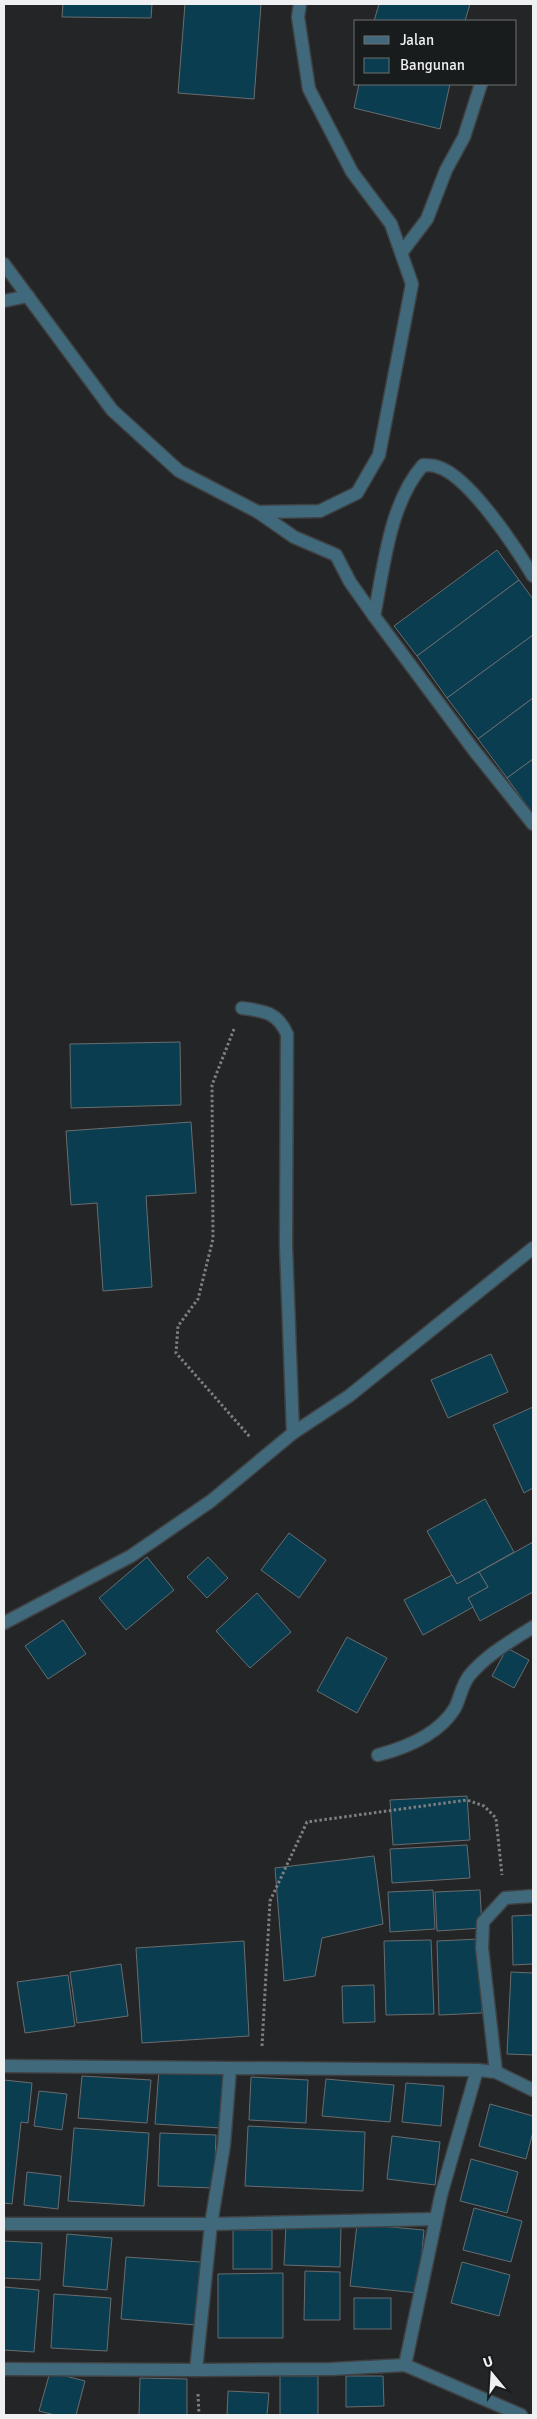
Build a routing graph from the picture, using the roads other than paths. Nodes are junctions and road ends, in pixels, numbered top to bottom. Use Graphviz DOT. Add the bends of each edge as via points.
graph roads {
  1 [pos="300,4"];
  2 [pos="481,85"];
  3 [pos="402,252"];
  4 [pos="4,264"];
  5 [pos="28,296"];
  6 [pos="4,301"];
  7 [pos="258,512"];
  8 [pos="533,576"];
  9 [pos="374,616"];
  10 [pos="533,824"];
  11 [pos="242,1008"];
  12 [pos="533,1248"];
  13 [pos="293,1433"];
  14 [pos="4,1623"];
  15 [pos="533,1627"];
  16 [pos="378,1755"];
  17 [pos="533,1896"];
  18 [pos="4,2066"];
  19 [pos="230,2069"];
  20 [pos="477,2070"];
  21 [pos="496,2072"];
  22 [pos="533,2090"];
  23 [pos="435,2219"];
  24 [pos="4,2224"];
  25 [pos="211,2224"];
  26 [pos="405,2364"];
  27 [pos="4,2369"];
  28 [pos="196,2370"];
  29 [pos="521,2415"];
  1 -- 3 [label="street" via="298,17 309,89 352,172 391,224"];
  2 -- 3 [label="street" via="464,137 446,170 428,219"];
  3 -- 7 [label="street" via="412,284 375,462 357,493 320,511"];
  4 -- 5 [label="street"];
  5 -- 6 [label="street"];
  5 -- 7 [label="street" via="112,410 179,471"];
  7 -- 9 [label="street" via="294,537 336,555"];
  8 -- 9 [label="street" via="483,506 456,477 439,467 423,465 410,480 394,524"];
  9 -- 10 [label="street"];
  11 -- 13 [label="street" via="265,1011 281,1022 287,1034 286,1246"];
  12 -- 13 [label="street" via="349,1396"];
  13 -- 14 [label="street" via="211,1500 131,1556"];
  15 -- 16 [label="street" via="487,1658 468,1677 454,1709 432,1731 402,1749"];
  17 -- 21 [label="street" via="505,1898 483,1922 482,1948"];
  18 -- 19 [label="street"];
  19 -- 20 [label="street"];
  19 -- 25 [label="street" via="224,2146"];
  20 -- 21 [label="street"];
  20 -- 23 [label="street"];
  21 -- 22 [label="street"];
  23 -- 25 [label="street"];
  23 -- 26 [label="street"];
  24 -- 25 [label="street"];
  25 -- 28 [label="street"];
  26 -- 28 [label="street" via="332,2369"];
  26 -- 29 [label="street"];
  27 -- 28 [label="street"];
}
